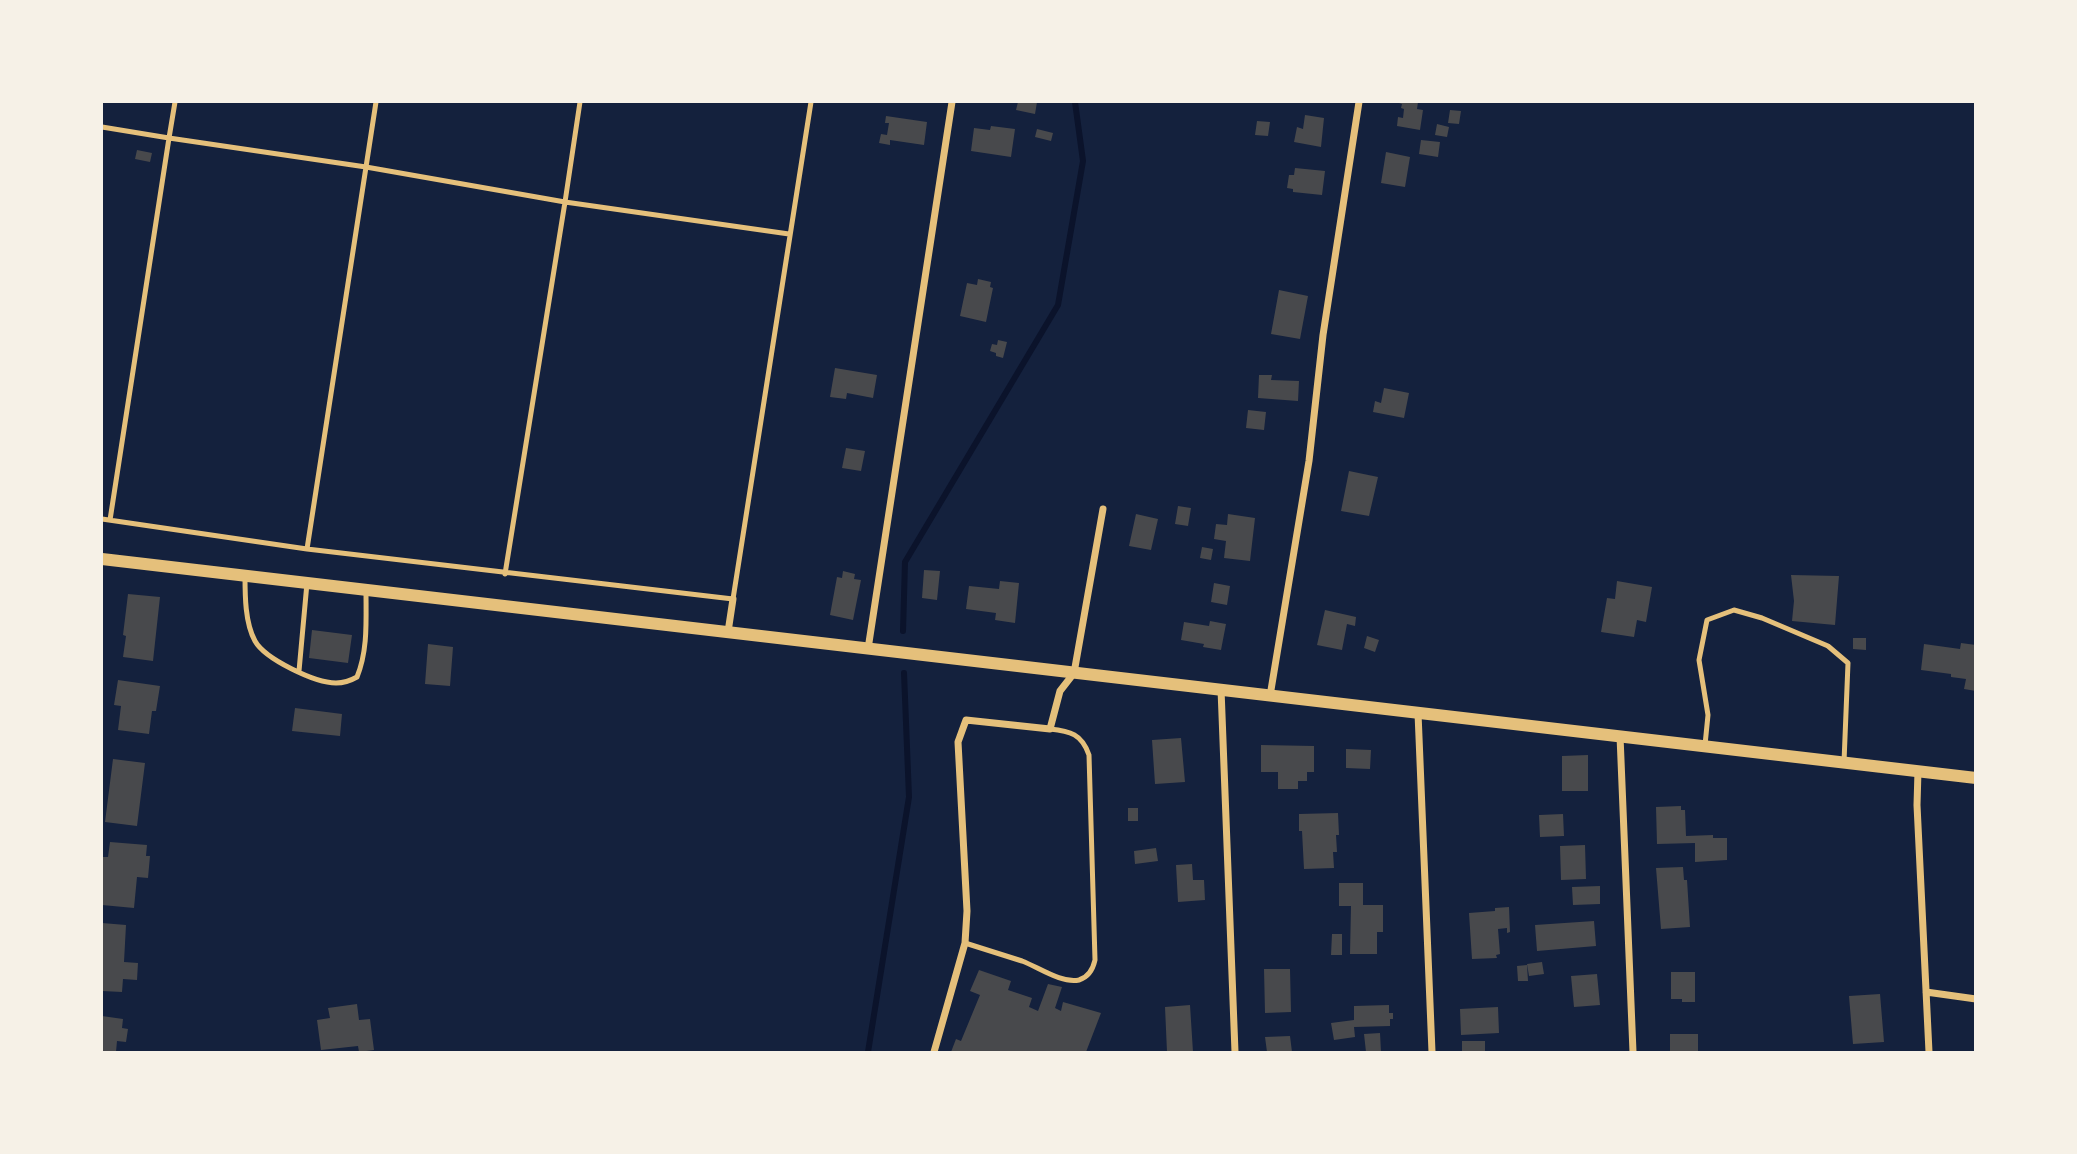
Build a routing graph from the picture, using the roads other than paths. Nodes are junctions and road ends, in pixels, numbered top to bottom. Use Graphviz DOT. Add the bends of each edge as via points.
graph roads {
  1 [pos="175,102"];
  2 [pos="376,102"];
  3 [pos="580,102"];
  4 [pos="811,102"];
  5 [pos="952,102"];
  6 [pos="1359,102"];
  7 [pos="102,127"];
  8 [pos="169,138"];
  9 [pos="366,167"];
  10 [pos="565,202"];
  11 [pos="789,234"];
  12 [pos="1103,509"];
  13 [pos="102,519"];
  14 [pos="110,520"];
  15 [pos="307,549"];
  16 [pos="102,559"];
  17 [pos="505,574"];
  18 [pos="245,576"];
  19 [pos="307,583"];
  20 [pos="366,590"];
  21 [pos="733,599"];
  22 [pos="729,632"];
  23 [pos="868,649"];
  24 [pos="299,671"];
  25 [pos="1074,673"];
  26 [pos="1221,689"];
  27 [pos="1270,695"];
  28 [pos="1418,713"];
  29 [pos="1050,729"];
  30 [pos="1620,736"];
  31 [pos="1705,746"];
  32 [pos="1844,762"];
  33 [pos="1918,771"];
  34 [pos="1976,778"];
  35 [pos="965,943"];
  36 [pos="1926,992"];
  37 [pos="1976,999"];
  38 [pos="933,1052"];
  39 [pos="1236,1052"];
  40 [pos="1432,1052"];
  41 [pos="1633,1052"];
  42 [pos="1929,1052"];
  1 -- 8 [label="lane"];
  2 -- 9 [label="lane"];
  3 -- 10 [label="lane"];
  4 -- 11 [label="lane"];
  5 -- 23 [label="street"];
  6 -- 27 [label="street" via="1309,461"];
  7 -- 8 [label="lane"];
  8 -- 9 [label="lane"];
  8 -- 14 [label="lane"];
  9 -- 10 [label="lane"];
  9 -- 15 [label="lane"];
  10 -- 11 [label="lane"];
  10 -- 17 [label="lane"];
  11 -- 21 [label="lane"];
  12 -- 25 [label="street"];
  13 -- 14 [label="lane"];
  14 -- 15 [label="lane"];
  15 -- 17 [label="lane"];
  16 -- 18 [label="street"];
  17 -- 21 [label="lane"];
  18 -- 19 [label="street"];
  18 -- 24 [label="lane" via="255,641 273,659"];
  19 -- 20 [label="street"];
  19 -- 24 [label="lane"];
  20 -- 22 [label="street"];
  20 -- 24 [label="lane" via="365,647 357,677 334,684"];
  21 -- 22 [label="street"];
  22 -- 23 [label="street"];
  23 -- 25 [label="street"];
  25 -- 26 [label="street"];
  25 -- 29 [label="street" via="1060,691"];
  26 -- 27 [label="street"];
  26 -- 39 [label="street"];
  27 -- 28 [label="street"];
  28 -- 30 [label="street"];
  28 -- 40 [label="street"];
  29 -- 35 [label="street" via="966,720 958,742"];
  29 -- 35 [label="lane" via="1071,731 1089,755 1093,969 1076,981"];
  30 -- 31 [label="street"];
  30 -- 41 [label="street"];
  31 -- 32 [label="street"];
  31 -- 32 [label="lane" via="1708,715 1699,660 1707,620 1734,610 1828,646 1849,663"];
  32 -- 33 [label="street"];
  33 -- 34 [label="street"];
  33 -- 36 [label="street"];
  35 -- 38 [label="street"];
  36 -- 37 [label="street"];
  36 -- 42 [label="street"];
}
